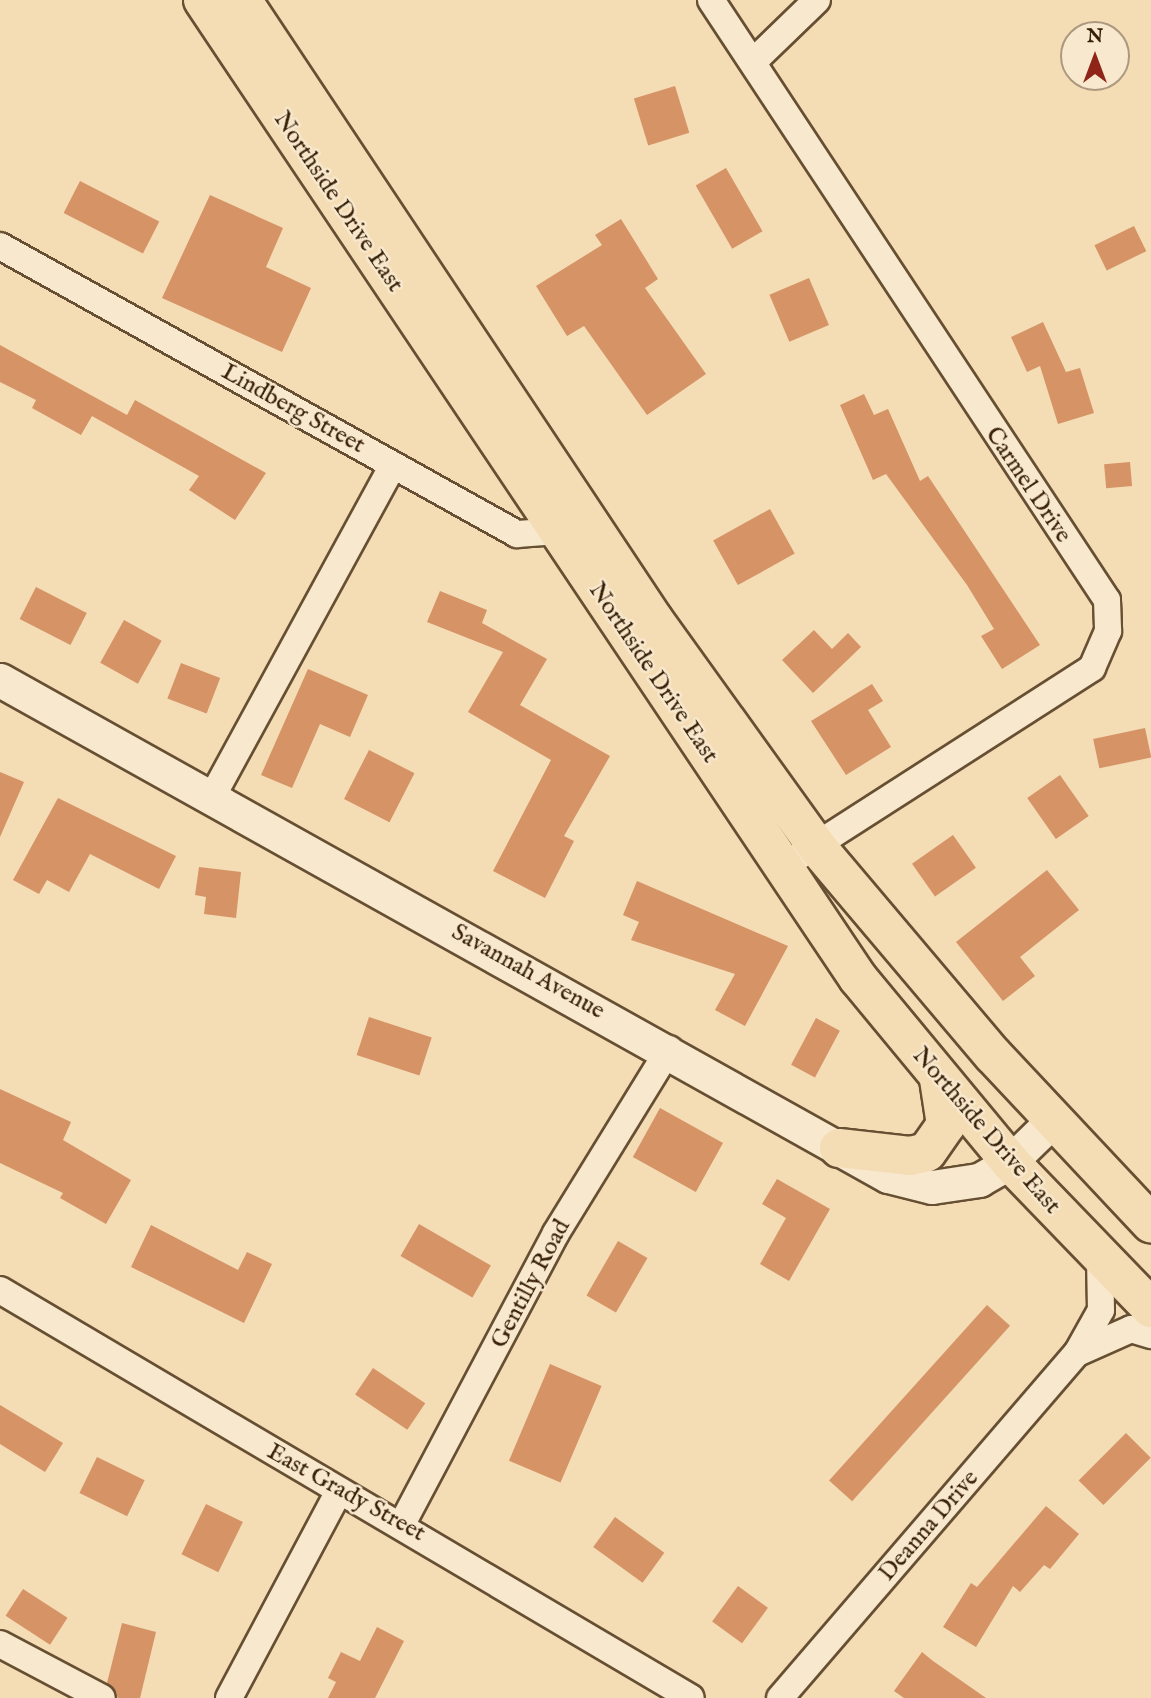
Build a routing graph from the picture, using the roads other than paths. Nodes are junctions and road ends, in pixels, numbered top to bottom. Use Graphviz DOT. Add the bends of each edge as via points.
graph roads {
  1 [pos="203,0"];
  2 [pos="242,0"];
  3 [pos="711,0"];
  4 [pos="817,0"];
  5 [pos="753,62"];
  6 [pos="0,246"];
  7 [pos="393,465"];
  8 [pos="595,527"];
  9 [pos="558,531"];
  10 [pos="0,680"];
  11 [pos="212,797"];
  12 [pos="817,847"];
  13 [pos="782,867"];
  14 [pos="669,1049"];
  15 [pos="939,1079"];
  16 [pos="1053,1120"];
  17 [pos="839,1148"];
  18 [pos="1010,1162"];
  19 [pos="1151,1223"];
  20 [pos="1100,1260"];
  21 [pos="0,1290"];
  22 [pos="1151,1308"];
  23 [pos="1151,1335"];
  24 [pos="1077,1353"];
  25 [pos="338,1492"];
  26 [pos="402,1524"];
  27 [pos="0,1644"];
  28 [pos="102,1698"];
  29 [pos="229,1698"];
  30 [pos="691,1698"];
  31 [pos="780,1698"];
  1 -- 9 [label="main road, Northside Drive East"];
  2 -- 8 [label="main road, Northside Drive East"];
  3 -- 5 [label="street, Carmel Drive"];
  4 -- 5 [label="street"];
  5 -- 12 [label="street, Carmel Drive" via="1107,600 1108,631 1092,668"];
  6 -- 7 [label="street, Lindberg Street"];
  7 -- 9 [label="street, Lindberg Street" via="517,534"];
  7 -- 11 [label="street"];
  8 -- 9 [label="street, Lindberg Street"];
  8 -- 12 [label="main road, Northside Drive East" via="654,620"];
  9 -- 13 [label="main road, Northside Drive East"];
  10 -- 11 [label="street, Savannah Avenue"];
  11 -- 14 [label="street, Savannah Avenue"];
  12 -- 13 [label="street, Carmel Drive"];
  12 -- 16 [label="main road, Northside Drive East"];
  13 -- 15 [label="main road, Northside Drive East" via="858,978"];
  14 -- 17 [label="street, Savannah Avenue"];
  14 -- 26 [label="street, Gentilly Road" via="556,1233"];
  15 -- 17 [label="main road" via="946,1125 927,1152"];
  15 -- 18 [label="main road, Northside Drive East"];
  16 -- 18 [label="street, Savannah Avenue"];
  16 -- 19 [label="main road, Northside Drive East"];
  17 -- 18 [label="street, Savannah Avenue" via="888,1176 932,1187 979,1180"];
  18 -- 20 [label="main road, Northside Drive East"];
  20 -- 22 [label="main road, Northside Drive East"];
  20 -- 24 [label="street, Deanna Drive" via="1101,1310"];
  21 -- 25 [label="street, East Grady Street"];
  23 -- 24 [label="street, Deanna Drive" via="1130,1329"];
  24 -- 31 [label="street, Deanna Drive"];
  25 -- 26 [label="street, East Grady Street"];
  25 -- 29 [label="street"];
  26 -- 30 [label="street, East Grady Street"];
  27 -- 28 [label="street"];
}
